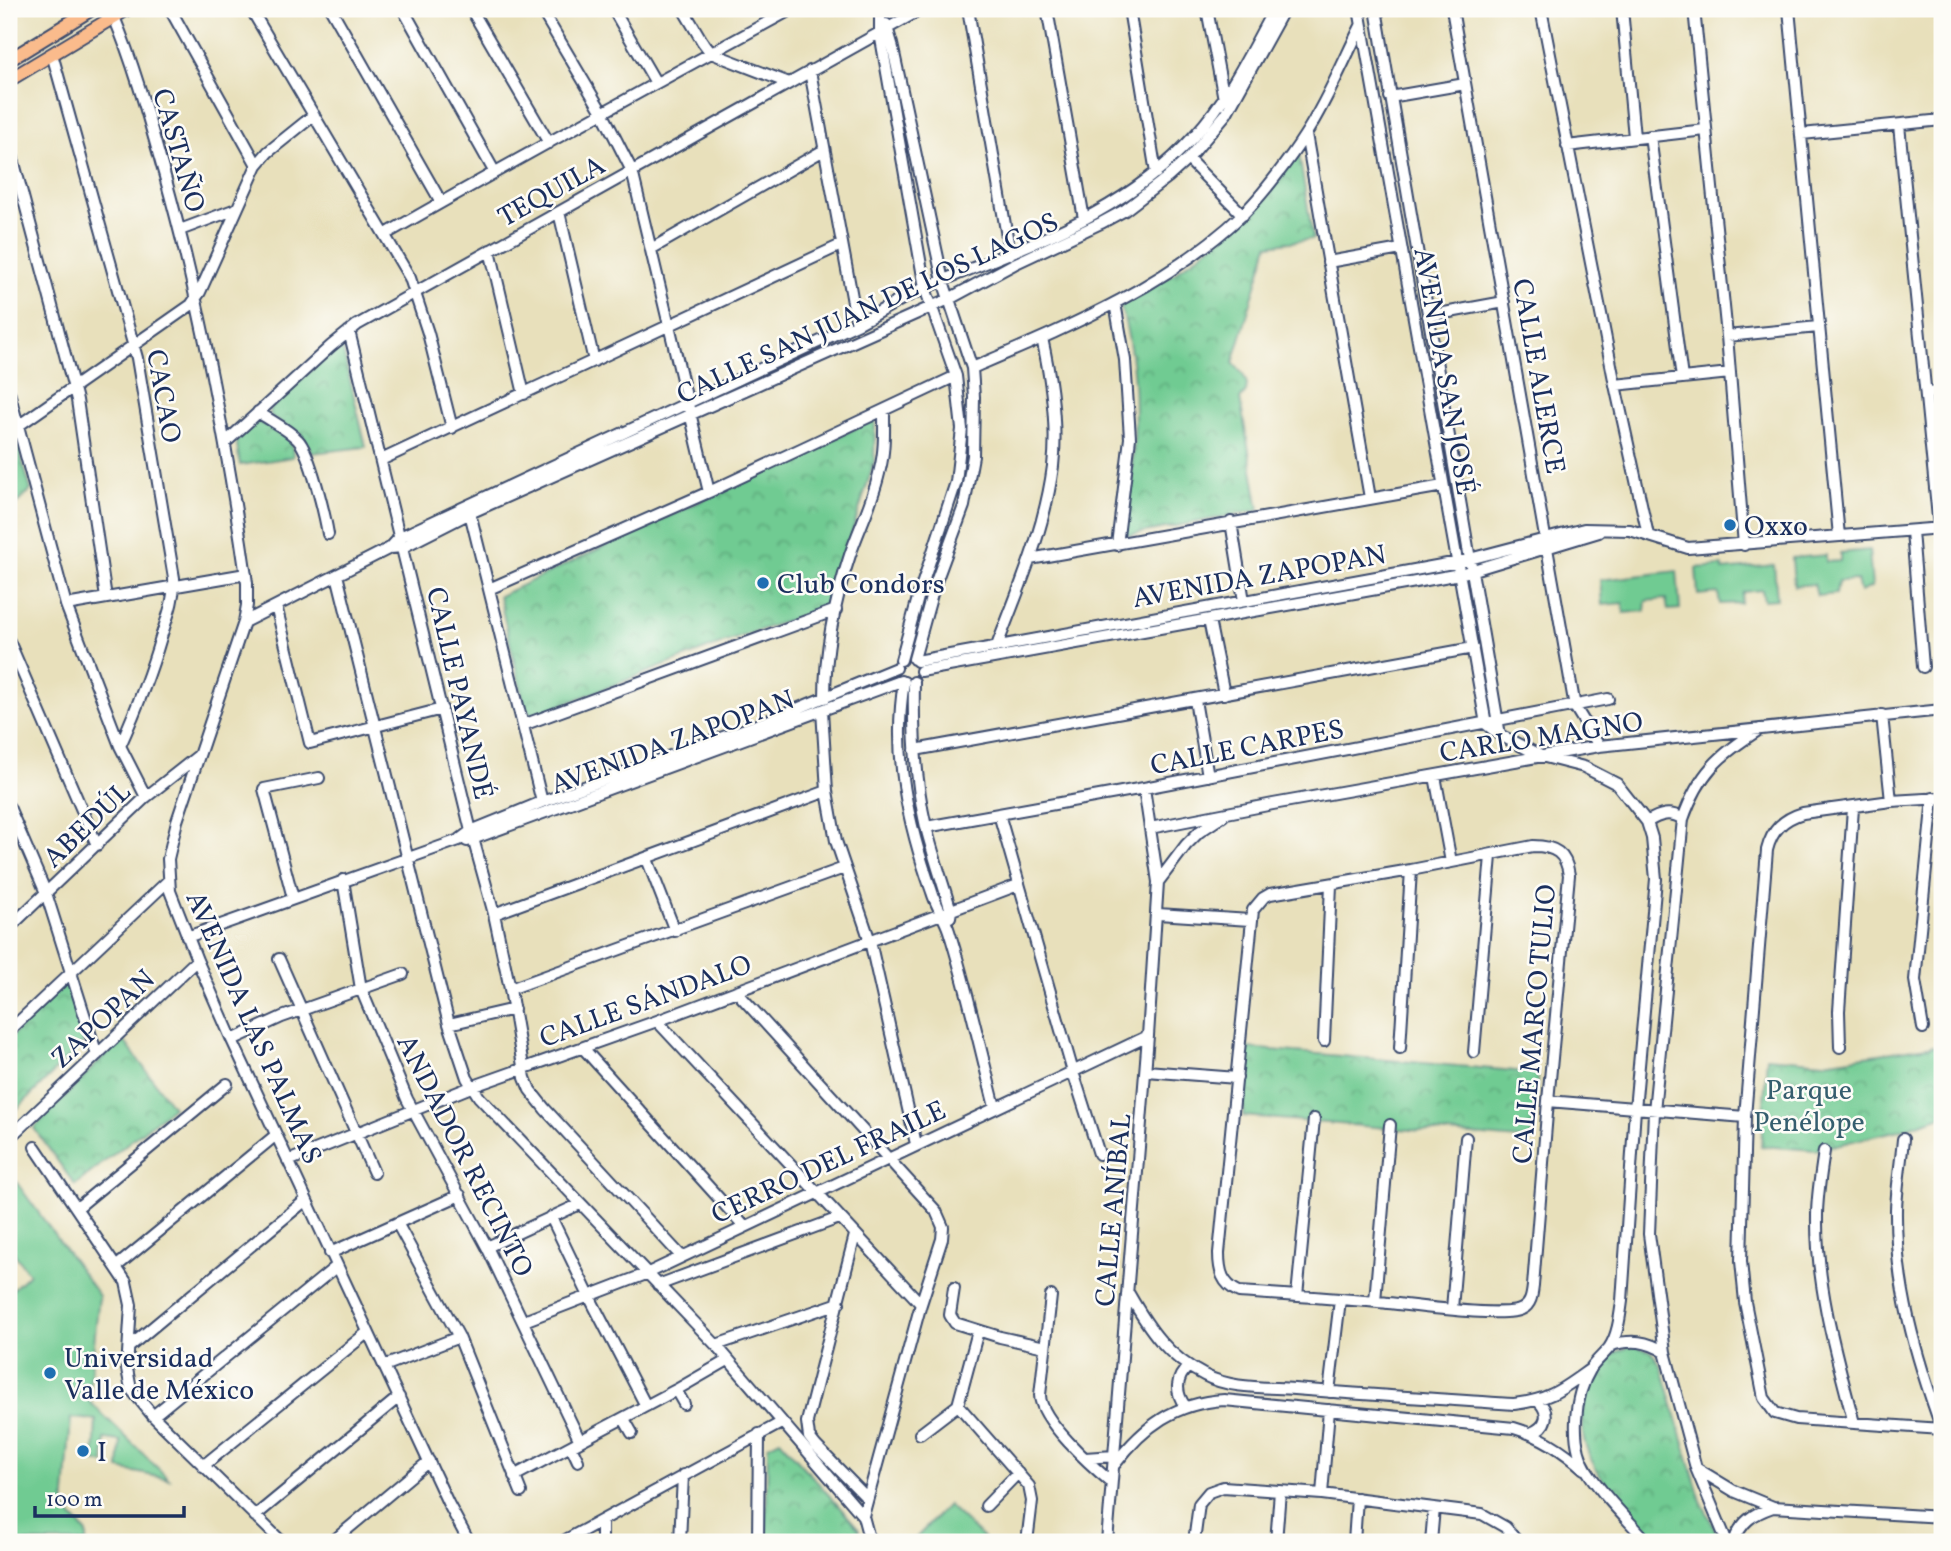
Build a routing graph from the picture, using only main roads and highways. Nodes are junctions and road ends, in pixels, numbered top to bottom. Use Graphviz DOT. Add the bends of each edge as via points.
graph roads {
  1 [pos="92,9"];
  2 [pos="127,9"];
  3 [pos="9,60"];
  4 [pos="9,80"];
  1 -- 3 [label="main road"];
  2 -- 4 [label="main road"];
}
